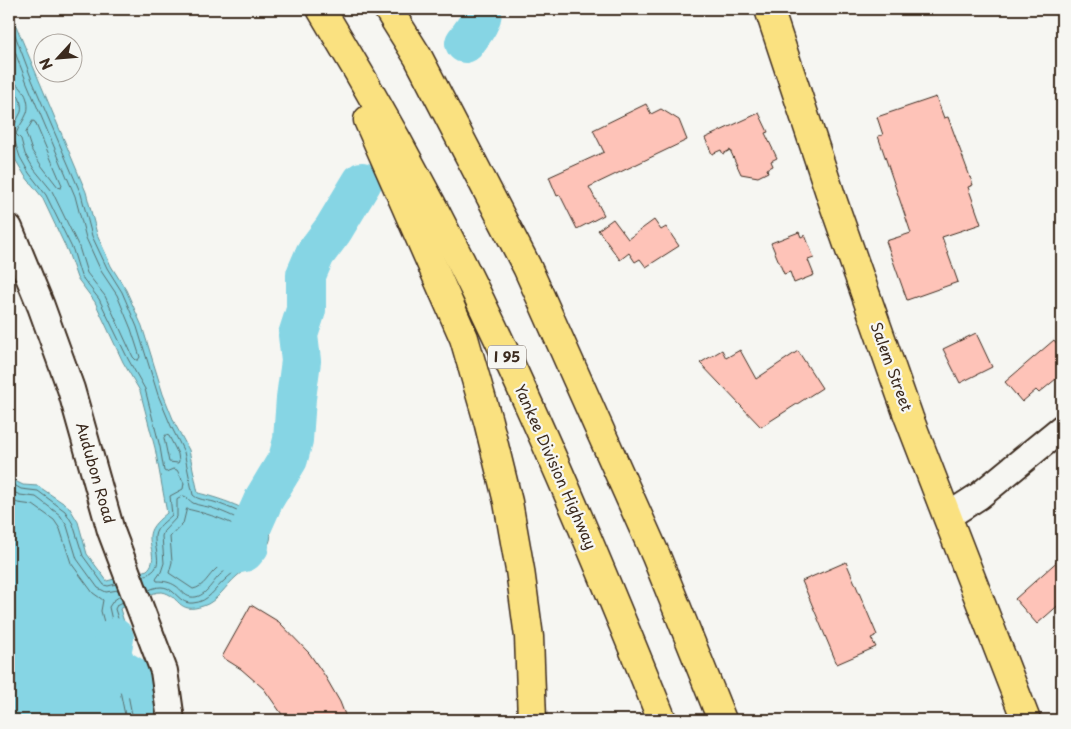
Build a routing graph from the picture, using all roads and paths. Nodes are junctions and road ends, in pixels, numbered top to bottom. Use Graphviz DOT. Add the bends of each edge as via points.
graph roads {
  1 [pos="320,9"];
  2 [pos="388,9"];
  3 [pos="769,9"];
  4 [pos="9,228"];
  5 [pos="1062,428"];
  6 [pos="948,516"];
  7 [pos="656,556"];
  8 [pos="172,720"];
  9 [pos="532,720"];
  10 [pos="662,720"];
  11 [pos="722,720"];
  12 [pos="735,720"];
  13 [pos="1026,720"];
  1 -- 9 [label="main road" via="464,338 488,420 511,522 528,637"];
  1 -- 10 [label="main road, Yankee Division Highway / I 95" via="423,187 502,347 574,508"];
  2 -- 7 [label="main road" via="418,57 527,267"];
  3 -- 6 [label="main road, Salem Street" via="874,321"];
  4 -- 8 [label="street, Audubon Road" via="58,349 111,531 164,671"];
  5 -- 6 [label="street" via="979,496"];
  6 -- 13 [label="main road, Salem Street"];
  7 -- 11 [label="main road"];
  7 -- 12 [label="main road"];
}
